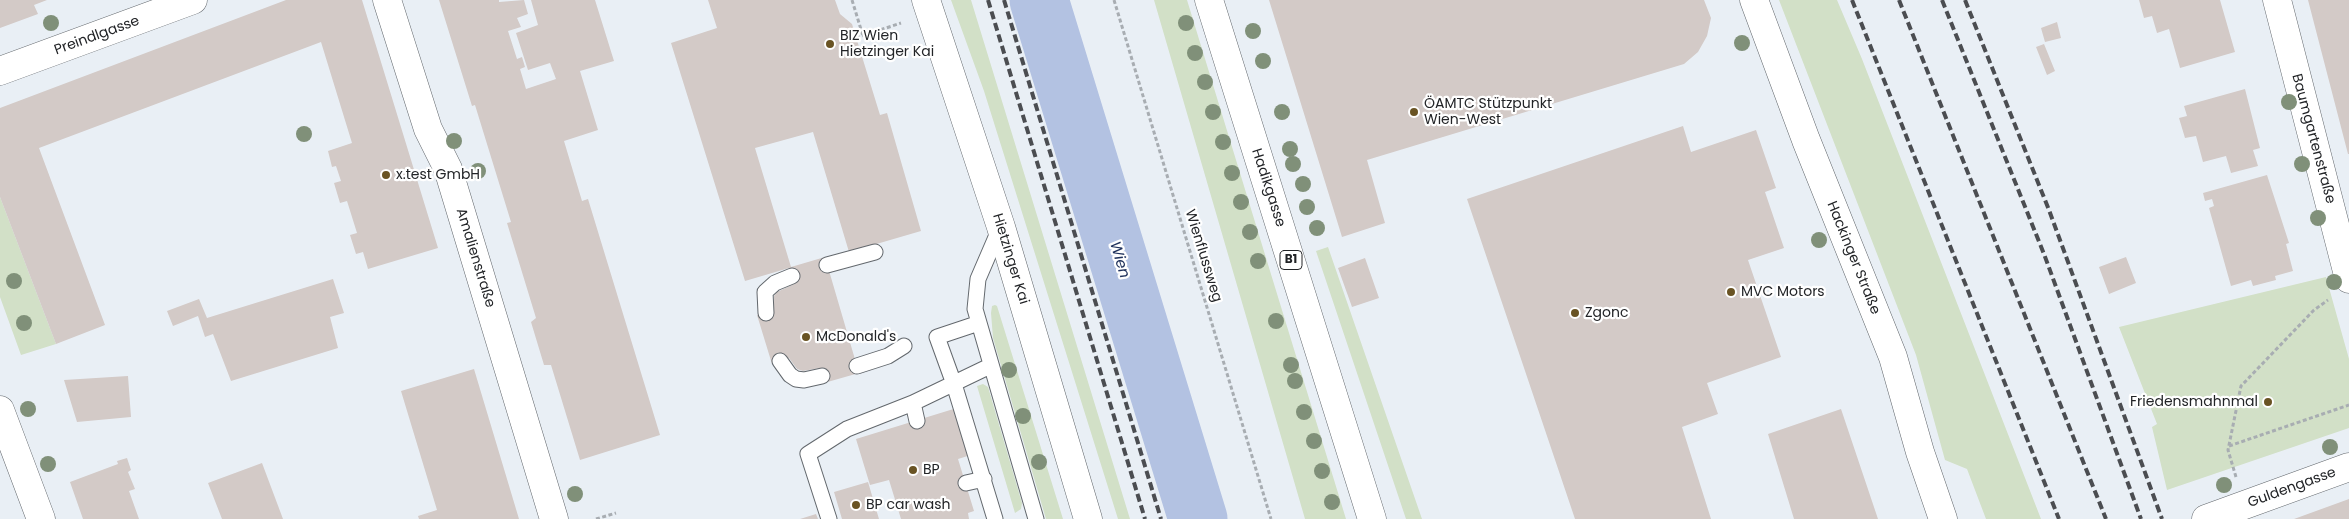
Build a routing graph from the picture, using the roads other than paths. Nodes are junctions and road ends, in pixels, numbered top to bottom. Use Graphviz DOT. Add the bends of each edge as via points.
graph roads {
  1 [pos="193,0"];
  2 [pos="387,0"];
  3 [pos="926,0"];
  4 [pos="1209,0"];
  5 [pos="1754,0"];
  6 [pos="2277,0"];
  7 [pos="0,71"];
  8 [pos="1001,227"];
  9 [pos="875,252"];
  10 [pos="827,266"];
  11 [pos="792,276"];
  12 [pos="2342,287"];
  13 [pos="766,313"];
  14 [pos="978,323"];
  15 [pos="904,346"];
  16 [pos="780,361"];
  17 [pos="857,366"];
  18 [pos="990,366"];
  19 [pos="822,376"];
  20 [pos="954,384"];
  21 [pos="913,403"];
  22 [pos="0,410"];
  23 [pos="917,421"];
  24 [pos="2349,467"];
  25 [pos="984,479"];
  26 [pos="966,483"];
  27 [pos="41,519"];
  28 [pos="554,519"];
  29 [pos="829,519"];
  30 [pos="995,519"];
  31 [pos="1036,519"];
  32 [pos="1088,519"];
  33 [pos="1372,519"];
  34 [pos="1943,519"];
  35 [pos="2206,519"];
  1 -- 7 [label="street, Preindlgasse"];
  2 -- 28 [label="street, Amalienstraße" via="428,129 448,169"];
  3 -- 8 [label="street, Hietzinger Kai"];
  4 -- 33 [label="street, Hadikgasse / B1"];
  5 -- 34 [label="street, Hackinger Straße" via="1893,357"];
  6 -- 12 [label="street, Baumgartenstraße"];
  8 -- 14 [label="lane" via="978,279 975,309"];
  8 -- 32 [label="street, Hietzinger Kai"];
  9 -- 10 [label="lane"];
  11 -- 13 [label="lane" via="775,283 765,292"];
  14 -- 18 [label="lane"];
  14 -- 20 [label="lane" via="937,337"];
  15 -- 17 [label="lane" via="888,356"];
  16 -- 19 [label="lane" via="784,370 796,379"];
  18 -- 20 [label="lane"];
  18 -- 31 [label="lane"];
  20 -- 21 [label="lane"];
  20 -- 25 [label="lane"];
  21 -- 23 [label="lane"];
  21 -- 29 [label="lane" via="847,429 808,454"];
  22 -- 27 [label="street"];
  24 -- 35 [label="street, Guldengasse"];
  25 -- 26 [label="lane"];
  25 -- 30 [label="lane"];
}
